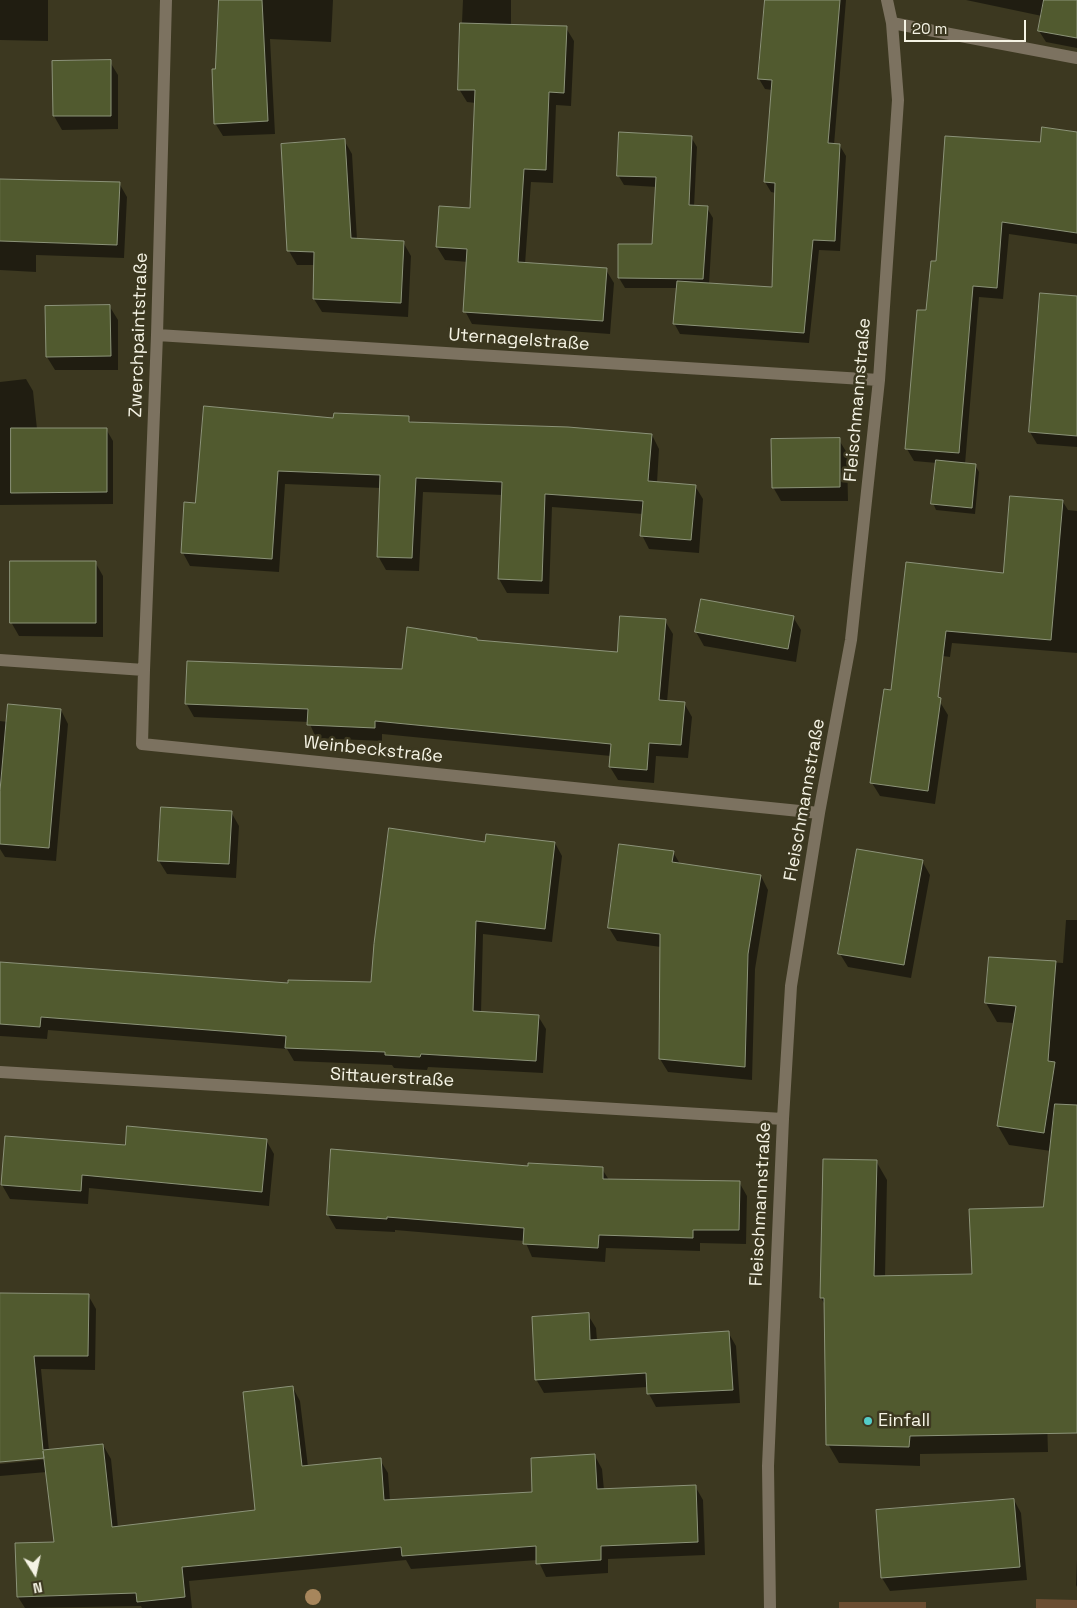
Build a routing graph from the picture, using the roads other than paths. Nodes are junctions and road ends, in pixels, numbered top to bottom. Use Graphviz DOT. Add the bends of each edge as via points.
graph roads {
  1 [pos="166,0"];
  2 [pos="887,0"];
  3 [pos="892,23"];
  4 [pos="1077,58"];
  5 [pos="157,335"];
  6 [pos="879,380"];
  7 [pos="0,660"];
  8 [pos="144,670"];
  9 [pos="819,813"];
  10 [pos="0,1072"];
  11 [pos="783,1119"];
  12 [pos="770,1608"];
  1 -- 5 [label="street, Zwerchpaintstraße"];
  2 -- 3 [label="street, Fleischmannstraße"];
  3 -- 4 [label="street"];
  3 -- 6 [label="street, Fleischmannstraße" via="898,100"];
  5 -- 6 [label="street, Uternagelstraße"];
  5 -- 8 [label="street, Zwerchpaintstraße"];
  6 -- 9 [label="street, Fleischmannstraße" via="851,640"];
  7 -- 8 [label="street"];
  8 -- 9 [label="street, Weinbeckstraße" via="142,744"];
  9 -- 11 [label="street, Fleischmannstraße" via="791,986"];
  10 -- 11 [label="street, Sittauerstraße"];
  11 -- 12 [label="street, Fleischmannstraße" via="768,1466"];
}
